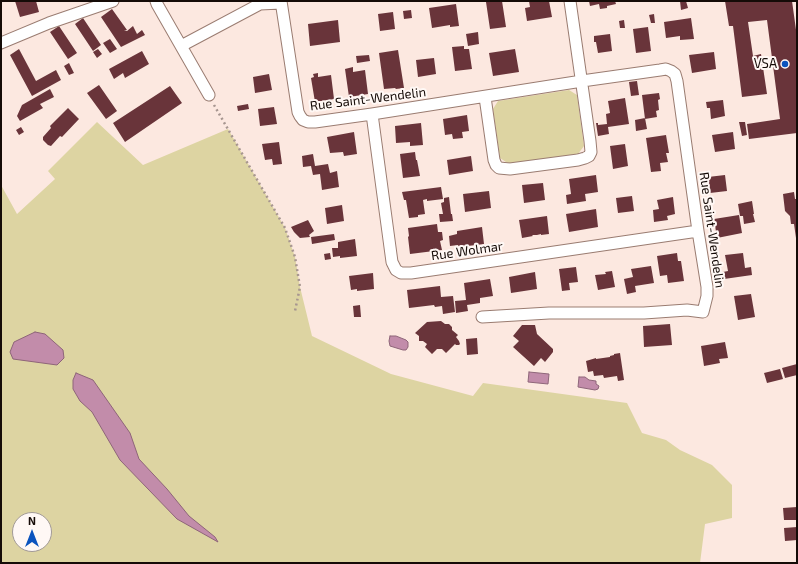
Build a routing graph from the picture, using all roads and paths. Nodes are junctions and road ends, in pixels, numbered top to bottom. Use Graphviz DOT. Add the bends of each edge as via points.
graph roads {
  1 [pos="113,1"];
  2 [pos="156,1"];
  3 [pos="570,1"];
  4 [pos="281,2"];
  5 [pos="1,43"];
  6 [pos="181,46"];
  7 [pos="582,81"];
  8 [pos="208,95"];
  9 [pos="485,97"];
  10 [pos="372,114"];
  11 [pos="698,231"];
  12 [pos="295,311"];
  13 [pos="482,317"];
  1 -- 5 [label="street"];
  2 -- 6 [label="street"];
  3 -- 7 [label="street"];
  4 -- 6 [label="street" via="260,4"];
  4 -- 10 [label="street, Rue Saint-Wendelin" via="298,112 303,120 315,122"];
  6 -- 8 [label="street"];
  7 -- 9 [label="street, Rue Saint-Wendelin"];
  7 -- 9 [label="street" via="591,152 589,156 578,160 510,170 499,168 494,160"];
  7 -- 11 [label="street, Rue Saint-Wendelin" via="666,69 675,74"];
  8 -- 12 [label="path" via="285,228 295,257 300,287"];
  9 -- 10 [label="street, Rue Saint-Wendelin"];
  10 -- 11 [label="street, Rue Wolmar" via="392,262 401,273"];
  11 -- 13 [label="street, Rue Saint-Wendelin" via="707,287 703,312 687,310"];
}
